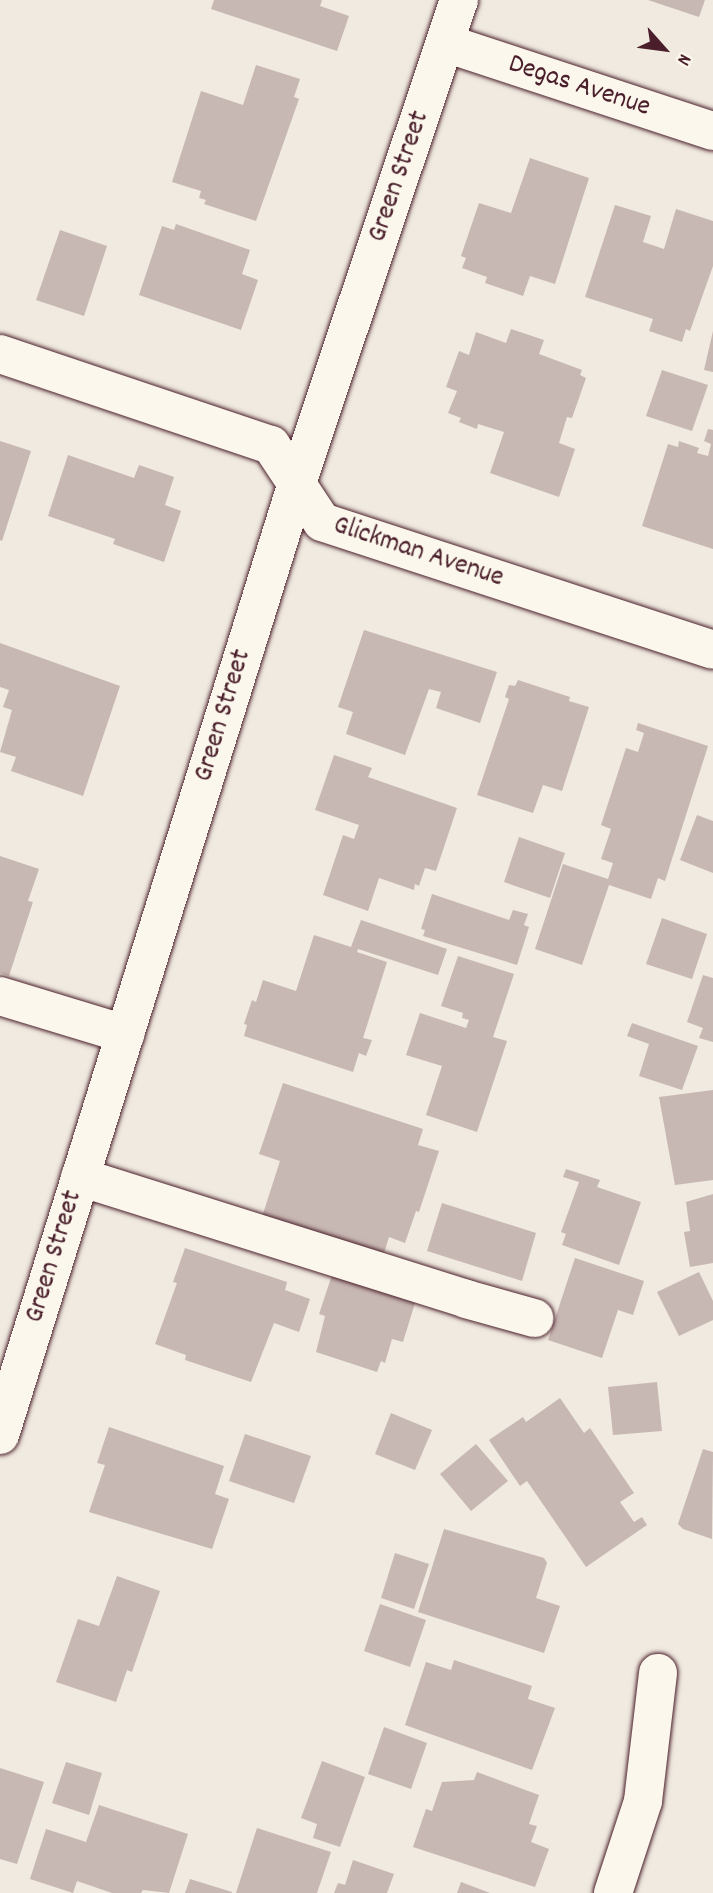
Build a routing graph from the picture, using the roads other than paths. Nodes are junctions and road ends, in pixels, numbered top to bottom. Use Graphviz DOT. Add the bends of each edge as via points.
graph roads {
  1 [pos="459,0"];
  2 [pos="445,43"];
  3 [pos="713,131"];
  4 [pos="0,354"];
  5 [pos="296,486"];
  6 [pos="713,650"];
  7 [pos="0,996"];
  8 [pos="125,1034"];
  9 [pos="80,1177"];
  10 [pos="534,1318"];
  11 [pos="8,1378"];
  12 [pos="0,1436"];
  13 [pos="658,1673"];
  14 [pos="613,1893"];
  1 -- 2 [label="street, Green Street"];
  2 -- 3 [label="street, Degas Avenue"];
  2 -- 5 [label="street, Green Street"];
  4 -- 5 [label="street, Glickman Avenue" via="271,445"];
  5 -- 6 [label="street, Glickman Avenue" via="322,523"];
  5 -- 8 [label="street, Green Street"];
  7 -- 8 [label="street"];
  8 -- 9 [label="street, Green Street"];
  9 -- 10 [label="street"];
  9 -- 11 [label="street, Green Street"];
  11 -- 12 [label="street, Green Street"];
  13 -- 14 [label="street" via="643,1801"];
}
